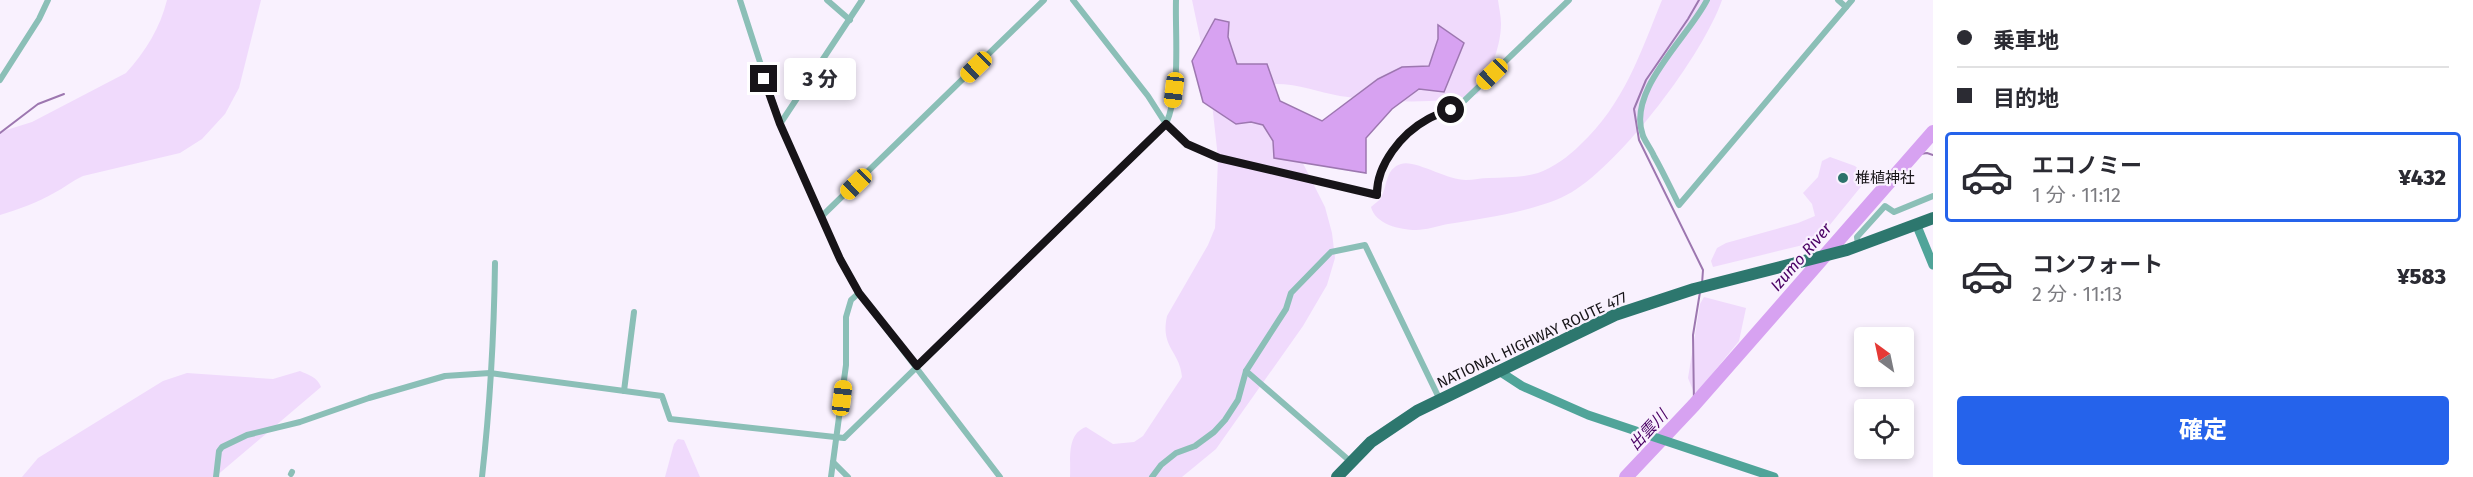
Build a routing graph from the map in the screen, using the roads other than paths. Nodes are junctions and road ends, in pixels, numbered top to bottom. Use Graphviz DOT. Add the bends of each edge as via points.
graph roads {
  1 [pos="48,0"];
  2 [pos="740,0"];
  3 [pos="827,0"];
  4 [pos="862,0"];
  5 [pos="1044,0"];
  6 [pos="1073,0"];
  7 [pos="1176,0"];
  8 [pos="1569,0"];
  9 [pos="1707,0"];
  10 [pos="1838,0"];
  11 [pos="1852,0"];
  12 [pos="1846,7"];
  13 [pos="850,20"];
  14 [pos="0,80"];
  15 [pos="780,124"];
  16 [pos="1166,124"];
  17 [pos="1933,196"];
  18 [pos="821,217"];
  19 [pos="1933,218"];
  20 [pos="1917,225"];
  21 [pos="1852,248"];
  22 [pos="495,263"];
  23 [pos="1933,265"];
  24 [pos="859,293"];
  25 [pos="633,312"];
  26 [pos="917,366"];
  27 [pos="1246,371"];
  28 [pos="1499,371"];
  29 [pos="490,373"];
  30 [pos="624,392"];
  31 [pos="1440,400"];
  32 [pos="837,438"];
  33 [pos="833,462"];
  34 [pos="1351,462"];
  35 [pos="216,477"];
  36 [pos="482,477"];
  37 [pos="831,477"];
  38 [pos="848,477"];
  39 [pos="1000,477"];
  40 [pos="1152,477"];
  41 [pos="1337,477"];
  42 [pos="1774,477"];
  1 -- 14 [label="street"];
  2 -- 15 [label="street"];
  3 -- 13 [label="street"];
  4 -- 13 [label="street"];
  5 -- 18 [label="street"];
  6 -- 16 [label="street"];
  7 -- 16 [label="street" via="1174,90"];
  8 -- 16 [label="street" via="1464,100 1427,119 1410,133 1381,169 1377,195 1219,158 1187,144"];
  9 -- 12 [label="street" via="1641,102 1643,136 1679,205"];
  10 -- 12 [label="street"];
  11 -- 12 [label="street"];
  13 -- 15 [label="street"];
  15 -- 18 [label="street"];
  16 -- 26 [label="street"];
  17 -- 21 [label="street" via="1894,212 1885,206"];
  18 -- 24 [label="street"];
  19 -- 20 [label="highway, NATIONAL HIGHWAY ROUTE 477"];
  20 -- 21 [label="highway, NATIONAL HIGHWAY ROUTE 477"];
  20 -- 23 [label="street"];
  21 -- 28 [label="highway, NATIONAL HIGHWAY ROUTE 477" via="1694,289 1615,315"];
  22 -- 29 [label="street"];
  24 -- 26 [label="street"];
  24 -- 32 [label="street" via="851,300 846,317 846,365"];
  25 -- 30 [label="street"];
  26 -- 32 [label="street" via="844,438"];
  26 -- 39 [label="street"];
  27 -- 31 [label="street" via="1286,309 1291,293 1331,252 1365,245"];
  27 -- 34 [label="street"];
  27 -- 40 [label="street" via="1238,400 1225,420 1195,446 1176,453"];
  28 -- 31 [label="highway, NATIONAL HIGHWAY ROUTE 477"];
  28 -- 42 [label="street" via="1555,401"];
  29 -- 30 [label="street"];
  29 -- 35 [label="street" via="445,376 247,435 219,451"];
  29 -- 36 [label="street"];
  30 -- 32 [label="street" via="662,396 670,419"];
  31 -- 34 [label="highway, NATIONAL HIGHWAY ROUTE 477" via="1394,426"];
  32 -- 33 [label="street"];
  33 -- 37 [label="street"];
  33 -- 38 [label="street"];
  34 -- 41 [label="highway, NATIONAL HIGHWAY ROUTE 477"];
}
